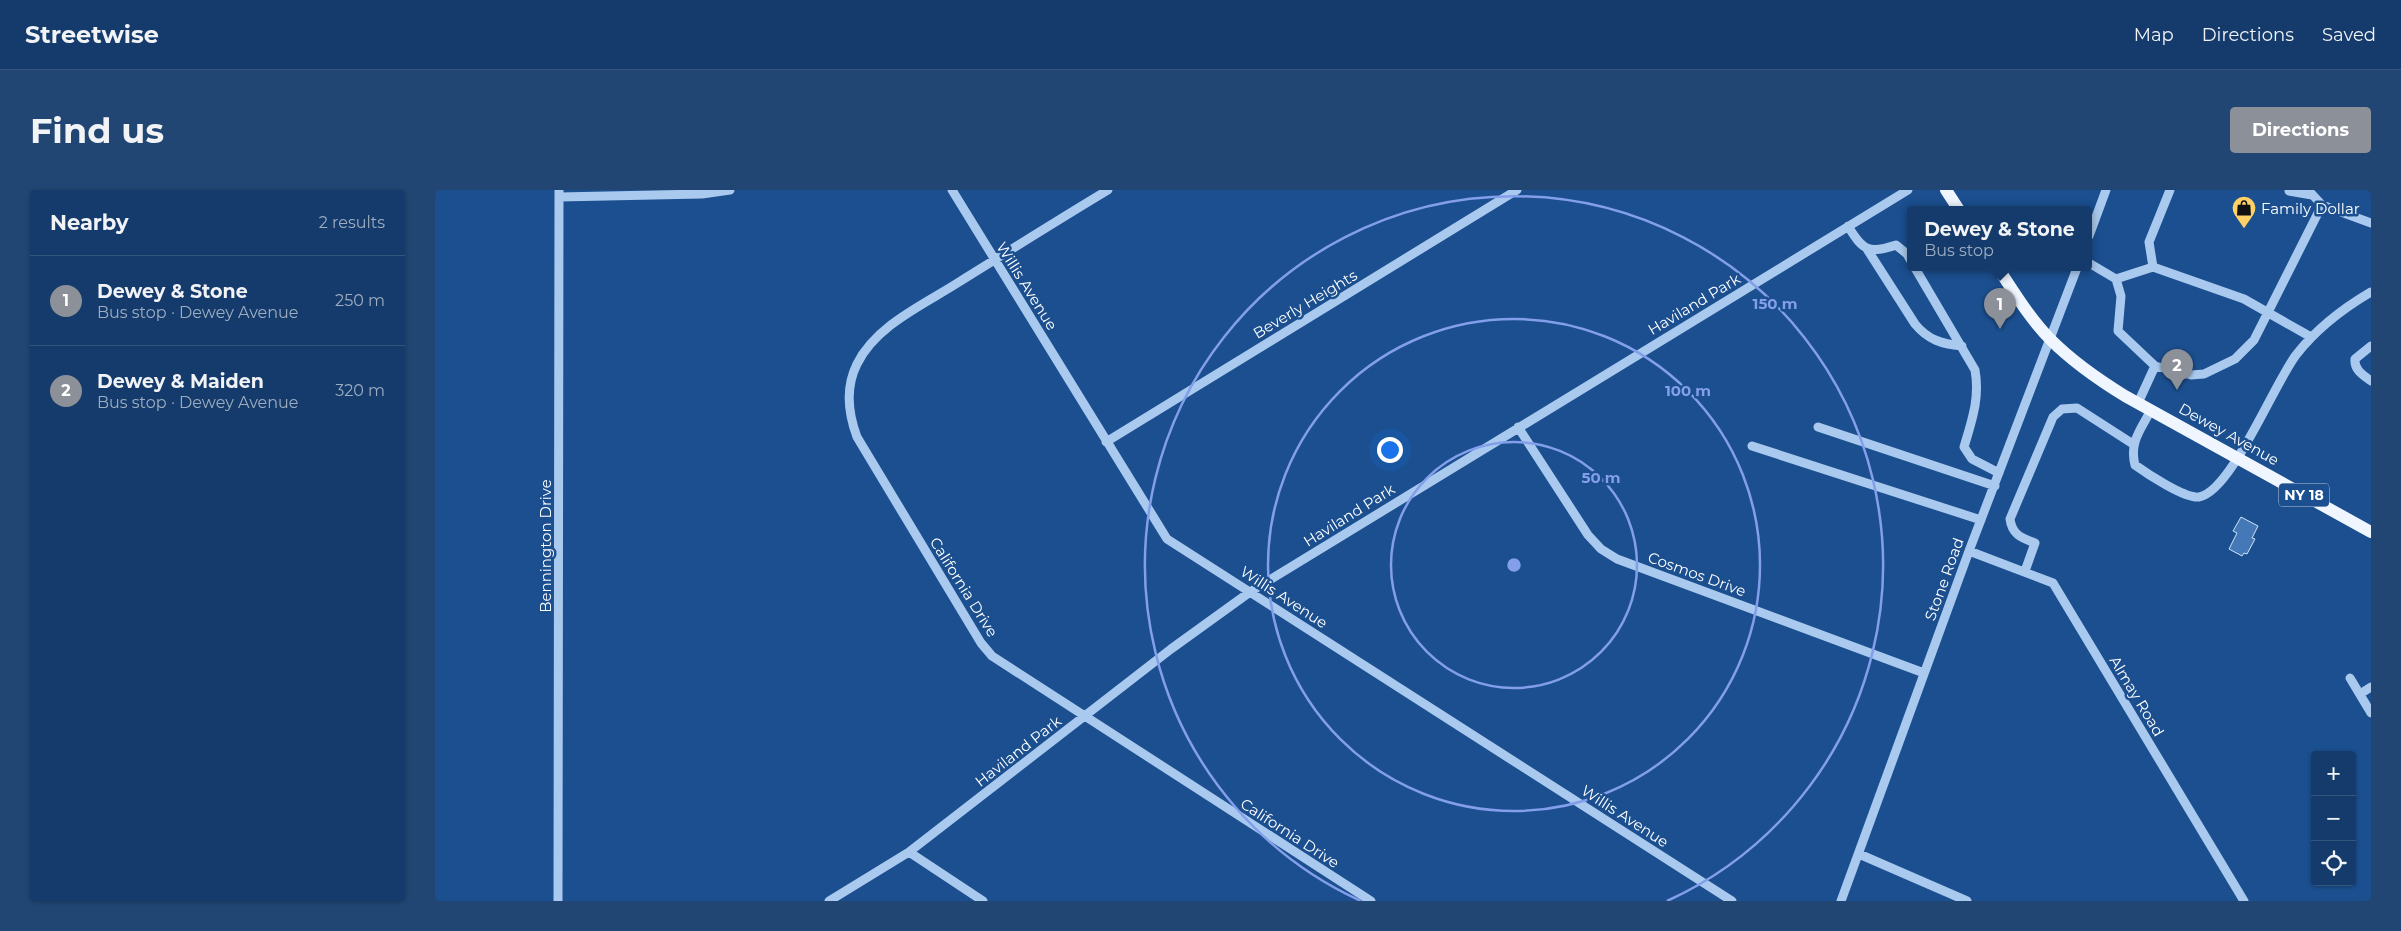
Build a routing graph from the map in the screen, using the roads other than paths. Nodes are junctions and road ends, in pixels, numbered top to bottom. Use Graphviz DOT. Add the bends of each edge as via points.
graph roads {
  1 [pos="730,190"];
  2 [pos="952,190"];
  3 [pos="1108,190"];
  4 [pos="1517,190"];
  5 [pos="1909,190"];
  6 [pos="1946,190"];
  7 [pos="2106,190"];
  8 [pos="2170,190"];
  9 [pos="2289,191"];
  10 [pos="2310,192"];
  11 [pos="559,193"];
  12 [pos="2322,205"];
  13 [pos="1956,206"];
  14 [pos="2371,223"];
  15 [pos="1848,226"];
  16 [pos="2092,228"];
  17 [pos="1867,250"];
  18 [pos="1907,254"];
  19 [pos="995,260"];
  20 [pos="2092,265"];
  21 [pos="2153,267"];
  22 [pos="1917,271"];
  23 [pos="2000,271"];
  24 [pos="2076,271"];
  25 [pos="2116,279"];
  26 [pos="2371,292"];
  27 [pos="2269,313"];
  28 [pos="2311,337"];
  29 [pos="2051,340"];
  30 [pos="1963,346"];
  31 [pos="2371,346"];
  32 [pos="2155,366"];
  33 [pos="2371,381"];
  34 [pos="2138,403"];
  35 [pos="2151,410"];
  36 [pos="1518,427"];
  37 [pos="1818,428"];
  38 [pos="1106,442"];
  39 [pos="2133,444"];
  40 [pos="1753,446"];
  41 [pos="2238,458"];
  42 [pos="1999,473"];
  43 [pos="1995,486"];
  44 [pos="1981,520"];
  45 [pos="2371,532"];
  46 [pos="1969,551"];
  47 [pos="2025,571"];
  48 [pos="1251,592"];
  49 [pos="1924,673"];
  50 [pos="2350,678"];
  51 [pos="2371,687"];
  52 [pos="2360,694"];
  53 [pos="2371,713"];
  54 [pos="1084,717"];
  55 [pos="909,852"];
  56 [pos="1859,854"];
  57 [pos="557,901"];
  58 [pos="829,901"];
  59 [pos="983,901"];
  60 [pos="1371,901"];
  61 [pos="1732,901"];
  62 [pos="1841,901"];
  63 [pos="1967,901"];
  64 [pos="2244,901"];
  1 -- 11 [label="street" via="702,194"];
  2 -- 19 [label="street, Willis Avenue"];
  3 -- 19 [label="street, California Drive"];
  4 -- 38 [label="street, Beverly Heights"];
  5 -- 15 [label="street, Haviland Park"];
  6 -- 13 [label="main road"];
  7 -- 16 [label="street"];
  8 -- 21 [label="street" via="2149,242"];
  9 -- 10 [label="street"];
  10 -- 12 [label="street"];
  11 -- 57 [label="street, Bennington Drive"];
  12 -- 14 [label="street"];
  12 -- 27 [label="street"];
  15 -- 17 [label="street"];
  15 -- 36 [label="street, Haviland Park"];
  17 -- 18 [label="street" via="1896,245"];
  17 -- 30 [label="street" via="1924,334 1936,342"];
  19 -- 38 [label="street, Willis Avenue"];
  19 -- 54 [label="street, California Drive" via="899,320 874,340 856,364 851,380 848,399 850,419 857,437 987,650"];
  20 -- 25 [label="street"];
  21 -- 25 [label="street"];
  21 -- 27 [label="street" via="2244,300"];
  22 -- 30 [label="street"];
  23 -- 29 [label="main road, Dewey Avenue / NY 18"];
  24 -- 29 [label="street, Stone Road"];
  25 -- 32 [label="street" via="2121,296 2118,331"];
  26 -- 28 [label="street" via="2337,314"];
  27 -- 28 [label="street"];
  27 -- 32 [label="street" via="2254,340 2235,359 2205,374 2191,376"];
  28 -- 41 [label="street" via="2277,384"];
  29 -- 34 [label="main road, Dewey Avenue / NY 18" via="2094,376"];
  29 -- 42 [label="street, Stone Road"];
  30 -- 42 [label="street" via="1975,370 1978,387 1975,412 1964,447 1972,460"];
  31 -- 33 [label="street" via="2355,359 2354,365"];
  32 -- 34 [label="street"];
  34 -- 35 [label="main road, Dewey Avenue / NY 18"];
  35 -- 39 [label="street"];
  35 -- 41 [label="main road, Dewey Avenue / NY 18"];
  36 -- 48 [label="street, Haviland Park"];
  36 -- 49 [label="street, Cosmos Drive" via="1588,535 1617,559"];
  37 -- 43 [label="street"];
  38 -- 48 [label="street, Willis Avenue" via="1167,539"];
  39 -- 41 [label="street" via="2135,465 2197,498 2209,494"];
  39 -- 47 [label="street" via="2077,408 2061,409 2053,417 2010,520 2018,536 2035,543"];
  40 -- 44 [label="street"];
  41 -- 45 [label="main road, Dewey Avenue / NY 18"];
  42 -- 43 [label="street, Stone Road"];
  43 -- 44 [label="street, Stone Road"];
  44 -- 46 [label="street, Stone Road"];
  46 -- 47 [label="street, Almay Road"];
  46 -- 49 [label="street, Stone Road"];
  47 -- 64 [label="street, Almay Road" via="2053,583"];
  48 -- 54 [label="street, Haviland Park"];
  48 -- 61 [label="street, Willis Avenue"];
  49 -- 56 [label="street, Stone Road"];
  50 -- 52 [label="street"];
  51 -- 52 [label="street"];
  52 -- 53 [label="street"];
  54 -- 55 [label="street, Haviland Park"];
  54 -- 60 [label="street, California Drive"];
  55 -- 58 [label="street, Haviland Park"];
  55 -- 59 [label="street"];
  56 -- 62 [label="street, Stone Road"];
  56 -- 63 [label="street"];
}
